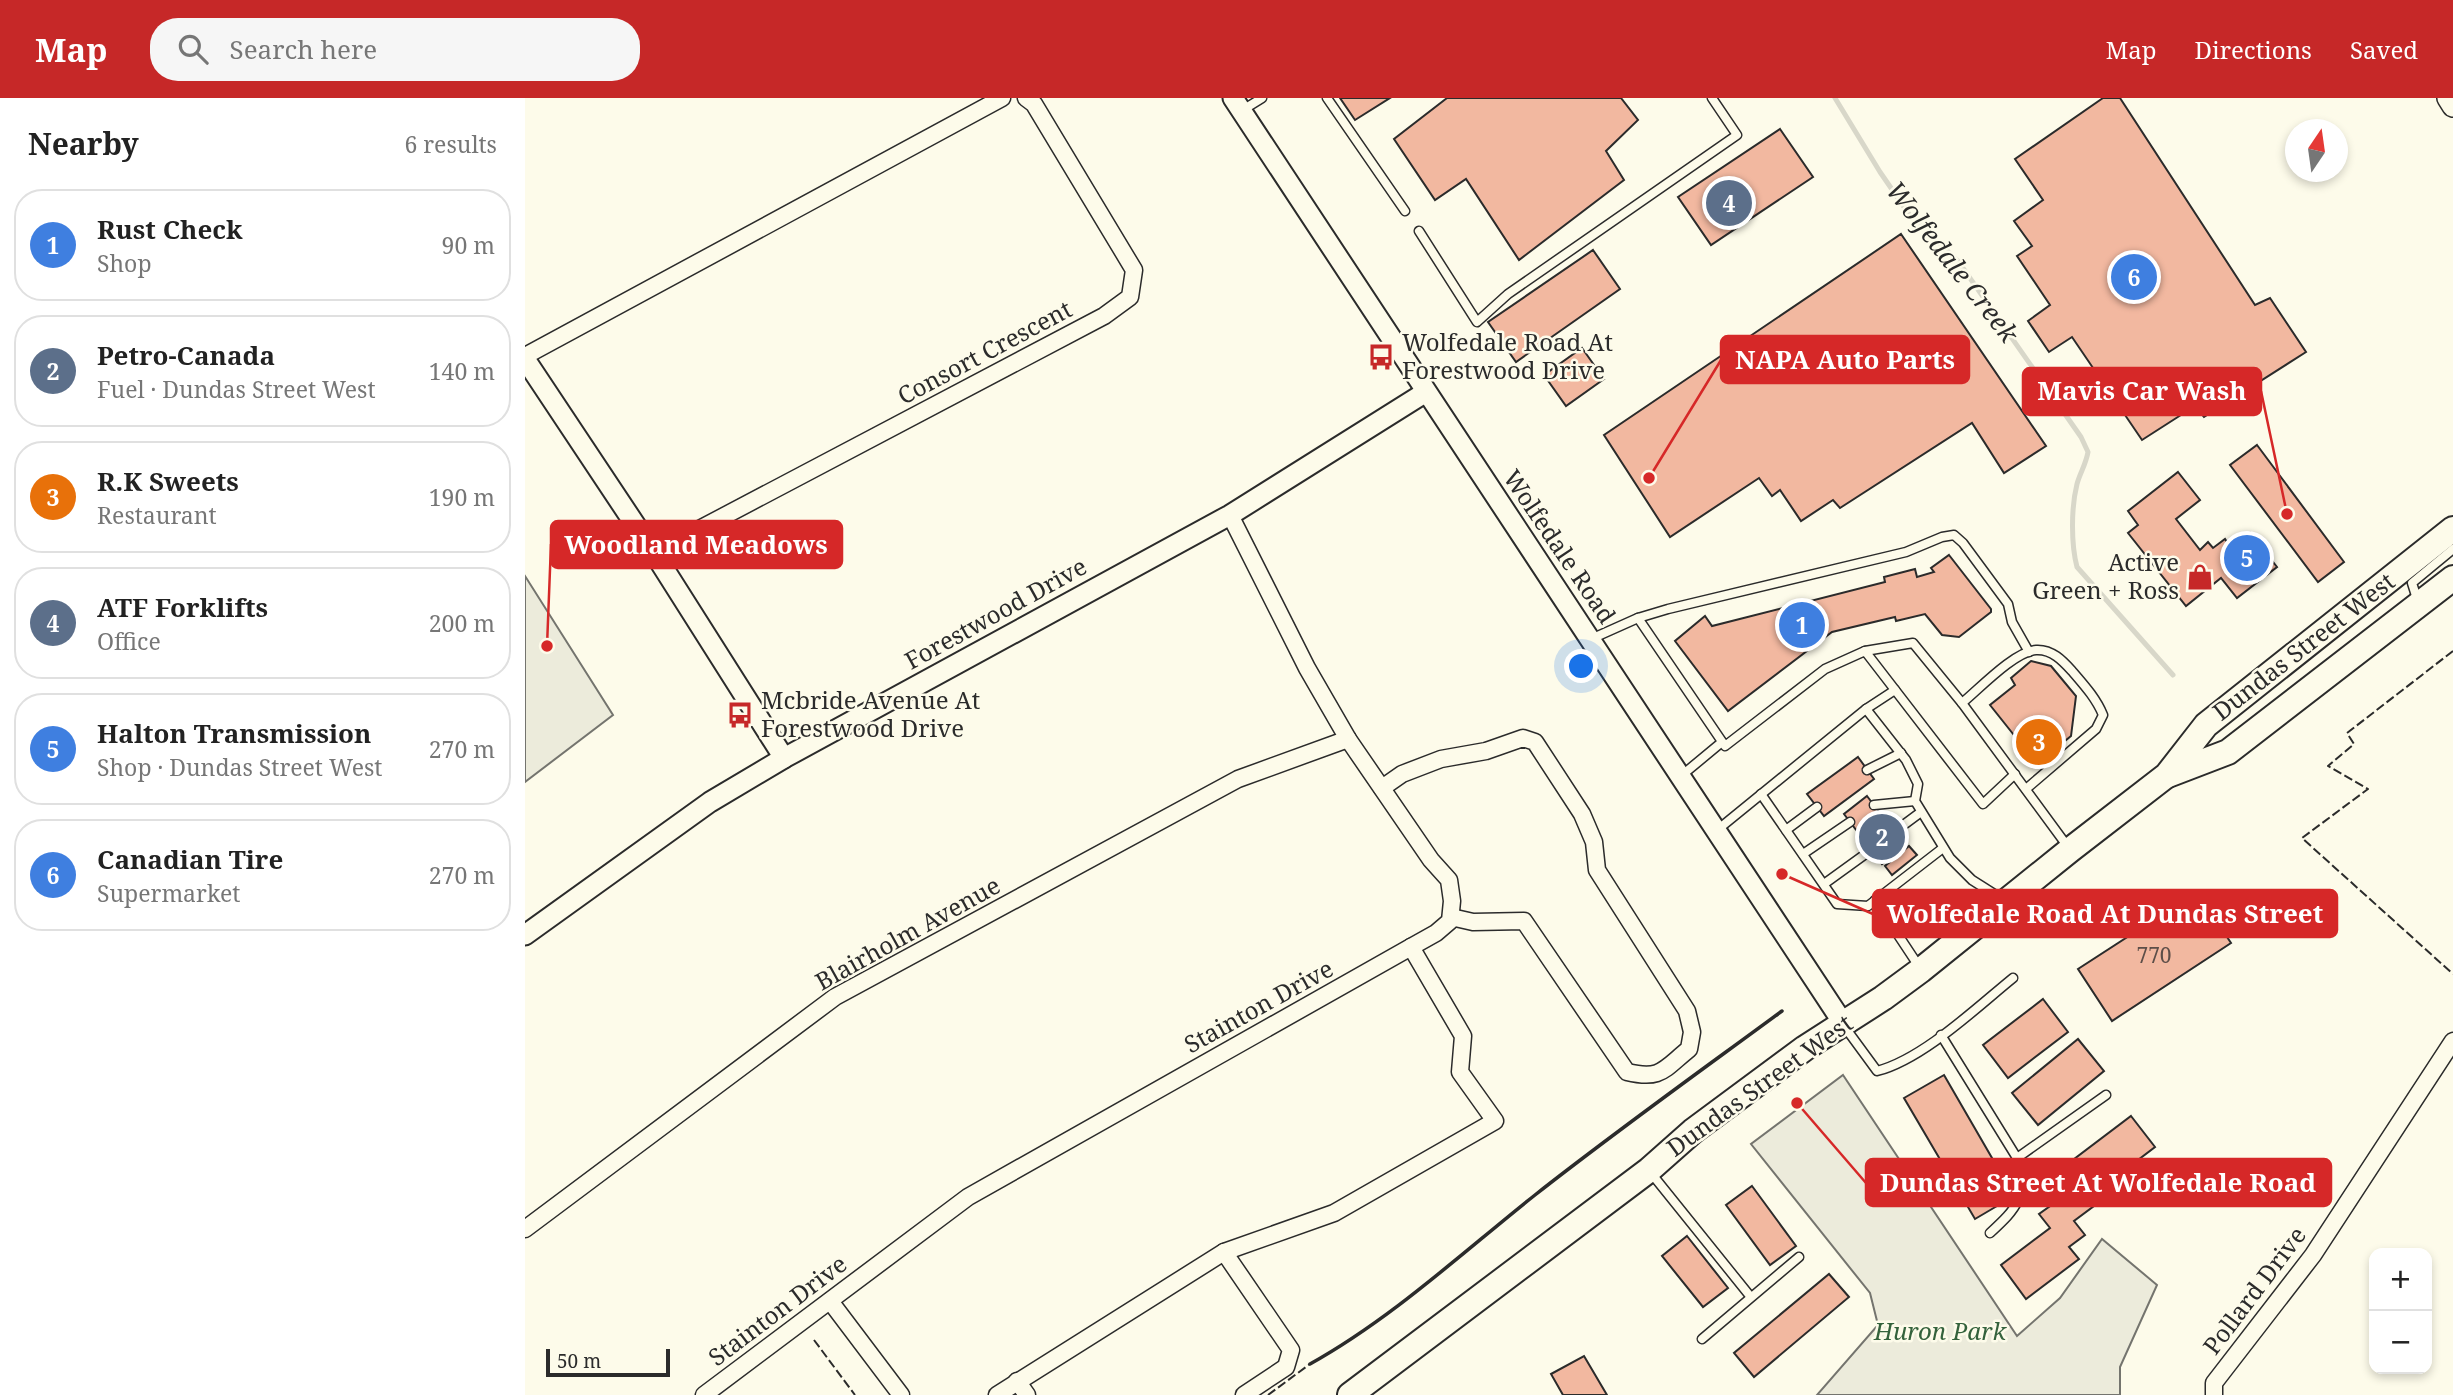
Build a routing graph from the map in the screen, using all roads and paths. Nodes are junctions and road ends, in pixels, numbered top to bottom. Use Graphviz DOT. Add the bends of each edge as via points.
graph roads {
  1 [pos="1002,98"];
  2 [pos="1026,98"];
  3 [pos="1262,98"];
  4 [pos="1327,98"];
  5 [pos="1712,98"];
  6 [pos="2448,98"];
  7 [pos="1237,105"];
  8 [pos="2453,106"];
  9 [pos="1405,211"];
  10 [pos="1419,231"];
  11 [pos="525,357"];
  12 [pos="1426,392"];
  13 [pos="1230,515"];
  14 [pos="2453,529"];
  15 [pos="2453,549"];
  16 [pos="654,553"];
  17 [pos="2453,578"];
  18 [pos="2419,604"];
  19 [pos="1638,618"];
  20 [pos="1591,639"];
  21 [pos="1865,651"];
  22 [pos="2029,652"];
  23 [pos="1895,690"];
  24 [pos="1962,703"];
  25 [pos="1867,709"];
  26 [pos="1349,739"];
  27 [pos="1722,742"];
  28 [pos="1901,753"];
  29 [pos="784,758"];
  30 [pos="1867,770"];
  31 [pos="2015,774"];
  32 [pos="2167,775"];
  33 [pos="1679,778"];
  34 [pos="1382,788"];
  35 [pos="2026,789"];
  36 [pos="1761,794"];
  37 [pos="1915,801"];
  38 [pos="1874,805"];
  39 [pos="1817,807"];
  40 [pos="1920,812"];
  41 [pos="1850,822"];
  42 [pos="1786,830"];
  43 [pos="1716,831"];
  44 [pos="1894,832"];
  45 [pos="1943,848"];
  46 [pos="1871,850"];
  47 [pos="2070,850"];
  48 [pos="1803,854"];
  49 [pos="1824,884"];
  50 [pos="1875,901"];
  51 [pos="2007,902"];
  52 [pos="1451,917"];
  53 [pos="525,935"];
  54 [pos="1411,947"];
  55 [pos="1921,970"];
  56 [pos="2013,978"];
  57 [pos="1843,1023"];
  58 [pos="1941,1035"];
  59 [pos="2453,1041"];
  60 [pos="2106,1096"];
  61 [pos="2017,1158"];
  62 [pos="1649,1170"];
  63 [pos="525,1229"];
  64 [pos="1990,1233"];
  65 [pos="1224,1252"];
  66 [pos="1799,1257"];
  67 [pos="1750,1296"];
  68 [pos="830,1301"];
  69 [pos="1702,1339"];
  70 [pos="1017,1381"];
  71 [pos="703,1395"];
  72 [pos="901,1395"];
  73 [pos="997,1395"];
  74 [pos="1027,1395"];
  75 [pos="1244,1395"];
  76 [pos="1350,1395"];
  77 [pos="2214,1395"];
  1 -- 11 [label="street"];
  2 -- 16 [label="street, Consort Crescent" via="1034,104 1134,270 1130,297 1104,316"];
  3 -- 7 [label="lane"];
  4 -- 9 [label="lane"];
  5 -- 10 [label="lane" via="1737,135 1508,295 1477,322"];
  6 -- 8 [label="main road"];
  7 -- 12 [label="street, Wolfedale Road"];
  11 -- 16 [label="street"];
  12 -- 13 [label="street, Forestwood Drive"];
  12 -- 20 [label="street, Wolfedale Road"];
  13 -- 26 [label="street" via="1307,668"];
  13 -- 29 [label="street, Forestwood Drive"];
  14 -- 32 [label="main road, Dundas Street West" via="2206,725"];
  15 -- 18 [label="lane" via="2411,583"];
  16 -- 29 [label="street"];
  17 -- 18 [label="main road, Dundas Street West"];
  18 -- 32 [label="main road, Dundas Street West" via="2228,752"];
  19 -- 20 [label="lane"];
  19 -- 22 [label="lane" via="1906,552 1954,535 2008,604 2012,622"];
  19 -- 27 [label="lane"];
  20 -- 33 [label="street, Wolfedale Road"];
  21 -- 23 [label="lane"];
  21 -- 24 [label="lane" via="1913,643"];
  21 -- 27 [label="lane" via="1825,669 1725,746"];
  22 -- 24 [label="lane"];
  22 -- 35 [label="lane" via="2051,652 2063,661 2097,699 2103,715 2096,729"];
  23 -- 25 [label="lane"];
  23 -- 31 [label="lane" via="1983,804"];
  24 -- 31 [label="lane"];
  25 -- 28 [label="lane"];
  25 -- 36 [label="lane"];
  26 -- 34 [label="street"];
  26 -- 63 [label="street, Blairholm Avenue" via="1238,779 835,997"];
  27 -- 33 [label="lane"];
  28 -- 30 [label="lane"];
  28 -- 37 [label="lane" via="1918,783"];
  29 -- 53 [label="street, Forestwood Drive" via="710,802"];
  31 -- 35 [label="lane"];
  32 -- 47 [label="main road, Dundas Street West"];
  33 -- 43 [label="street, Wolfedale Road"];
  34 -- 52 [label="street" via="1449,880"];
  34 -- 52 [label="street" via="1441,758 1486,751 1523,738 1535,742 1582,814 1594,842 1597,870 1687,1011 1692,1031 1689,1049 1648,1077 1627,1072 1524,921 1473,922"];
  35 -- 47 [label="lane"];
  36 -- 42 [label="lane"];
  36 -- 43 [label="lane"];
  37 -- 38 [label="lane"];
  37 -- 40 [label="lane"];
  39 -- 42 [label="lane"];
  40 -- 44 [label="lane"];
  40 -- 45 [label="lane"];
  41 -- 48 [label="lane"];
  42 -- 48 [label="lane"];
  43 -- 57 [label="street, Wolfedale Road"];
  45 -- 50 [label="lane"];
  45 -- 51 [label="lane" via="1972,880"];
  46 -- 49 [label="lane"];
  47 -- 51 [label="main road, Dundas Street West"];
  48 -- 49 [label="lane"];
  49 -- 50 [label="lane" via="1837,904 1868,906"];
  50 -- 55 [label="lane"];
  51 -- 55 [label="main road, Dundas Street West"];
  52 -- 54 [label="street, Stainton Drive" via="1436,933"];
  54 -- 65 [label="street" via="1463,1037 1460,1072 1495,1121 1334,1213"];
  54 -- 68 [label="street, Stainton Drive" via="968,1196"];
  55 -- 57 [label="main road, Dundas Street West"];
  56 -- 58 [label="lane"];
  57 -- 58 [label="lane" via="1877,1071 1893,1067"];
  57 -- 62 [label="main road, Dundas Street West" via="1693,1132"];
  58 -- 61 [label="lane"];
  59 -- 77 [label="street, Pollard Drive" via="2313,1255 2214,1382"];
  60 -- 61 [label="lane"];
  61 -- 64 [label="lane" via="2022,1196 2013,1212"];
  62 -- 67 [label="lane"];
  62 -- 76 [label="main road, Dundas Street West"];
  65 -- 70 [label="street"];
  65 -- 75 [label="street" via="1291,1350 1286,1367"];
  66 -- 67 [label="lane"];
  67 -- 69 [label="lane"];
  68 -- 71 [label="street, Stainton Drive"];
  68 -- 72 [label="street"];
  70 -- 73 [label="street"];
  70 -- 74 [label="street"];
}
